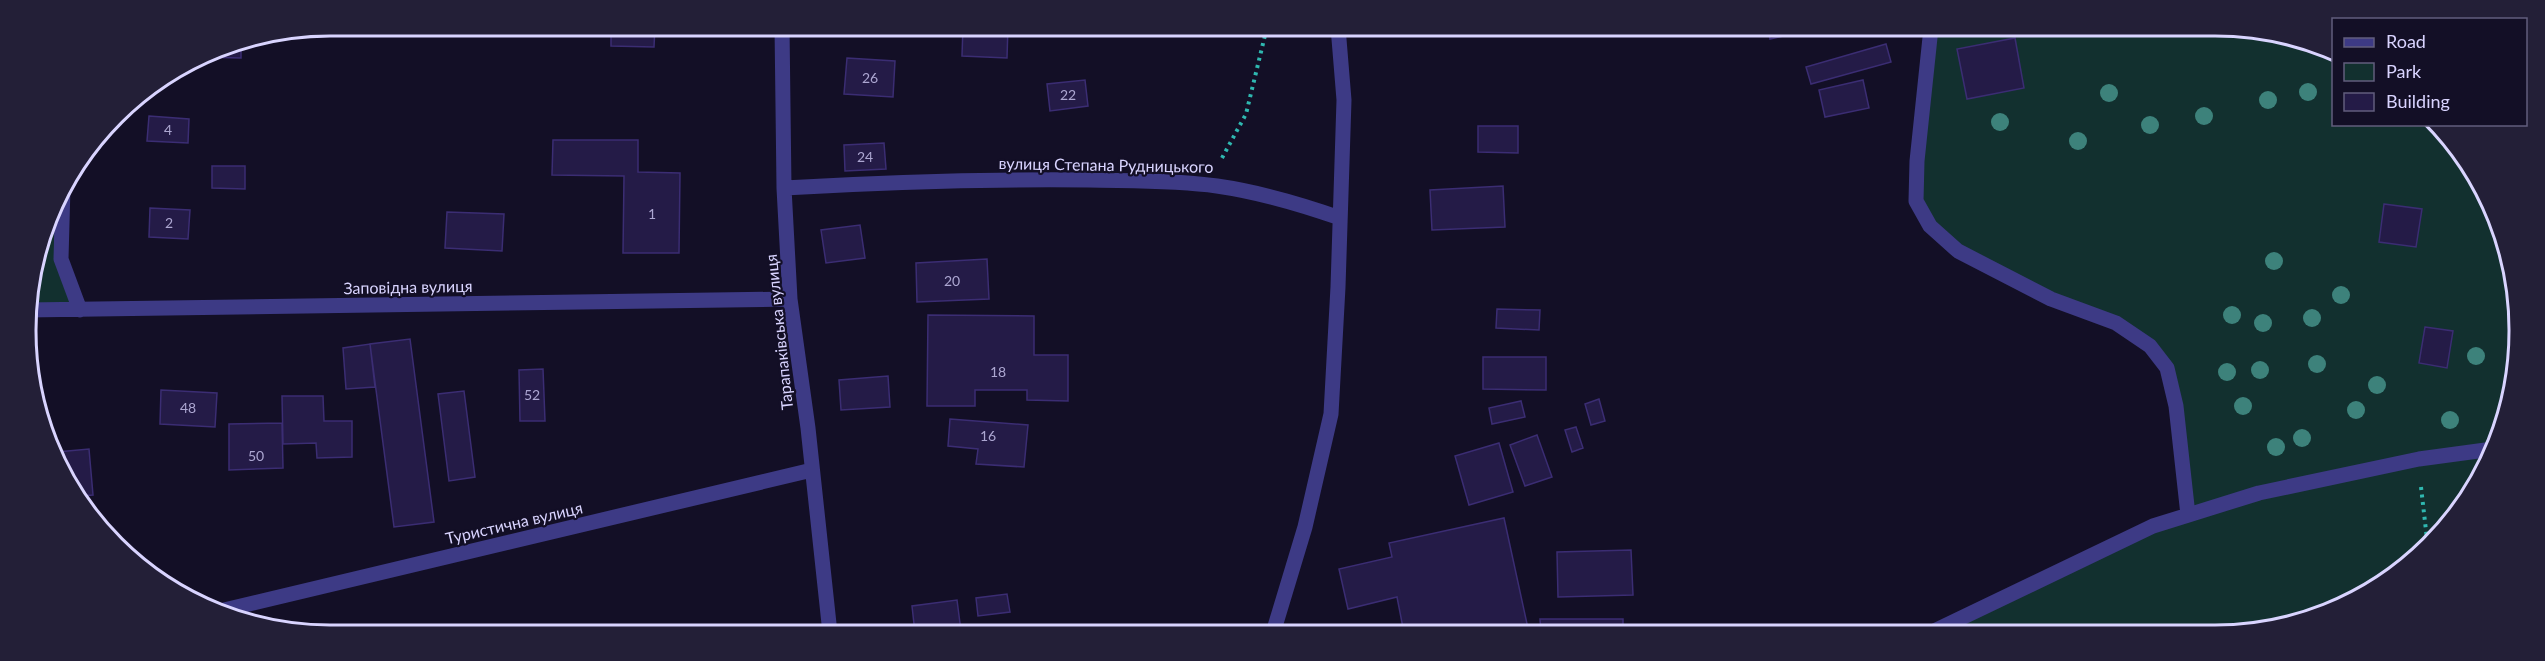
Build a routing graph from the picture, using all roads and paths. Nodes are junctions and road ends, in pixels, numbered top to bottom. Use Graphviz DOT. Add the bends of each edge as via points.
graph roads {
  1 [pos="782,36"];
  2 [pos="1265,36"];
  3 [pos="1339,36"];
  4 [pos="1930,36"];
  5 [pos="1194,184"];
  6 [pos="784,188"];
  7 [pos="62,208"];
  8 [pos="1340,218"];
  9 [pos="790,299"];
  10 [pos="37,310"];
  11 [pos="80,310"];
  12 [pos="2484,450"];
  13 [pos="2419,459"];
  14 [pos="812,470"];
  15 [pos="2188,515"];
  16 [pos="2427,535"];
  17 [pos="233,608"];
  18 [pos="829,625"];
  19 [pos="1275,625"];
  20 [pos="1947,625"];
  1 -- 6 [label="street, Тарапаківська вулиця"];
  2 -- 5 [label="path" via="1246,114 1218,165"];
  3 -- 8 [label="street" via="1344,100"];
  4 -- 15 [label="street" via="1916,201 1930,226 1958,251 2051,299 2116,323 2150,346 2167,369 2176,406"];
  5 -- 6 [label="street, вулиця Степана Рудницького" via="1044,180"];
  5 -- 8 [label="street, вулиця Степана Рудницького" via="1293,202"];
  6 -- 9 [label="street, Тарапаківська вулиця"];
  7 -- 11 [label="street" via="61,260"];
  8 -- 19 [label="street" via="1331,414 1305,527"];
  9 -- 11 [label="street, Заповідна вулиця"];
  9 -- 14 [label="street, Тарапаківська вулиця"];
  10 -- 11 [label="street, Заповідна вулиця"];
  12 -- 13 [label="street"];
  13 -- 15 [label="street" via="2259,493"];
  13 -- 16 [label="path"];
  14 -- 17 [label="street, Туристична вулиця"];
  14 -- 18 [label="street, Тарапаківська вулиця"];
  15 -- 20 [label="street" via="2153,526"];
}
